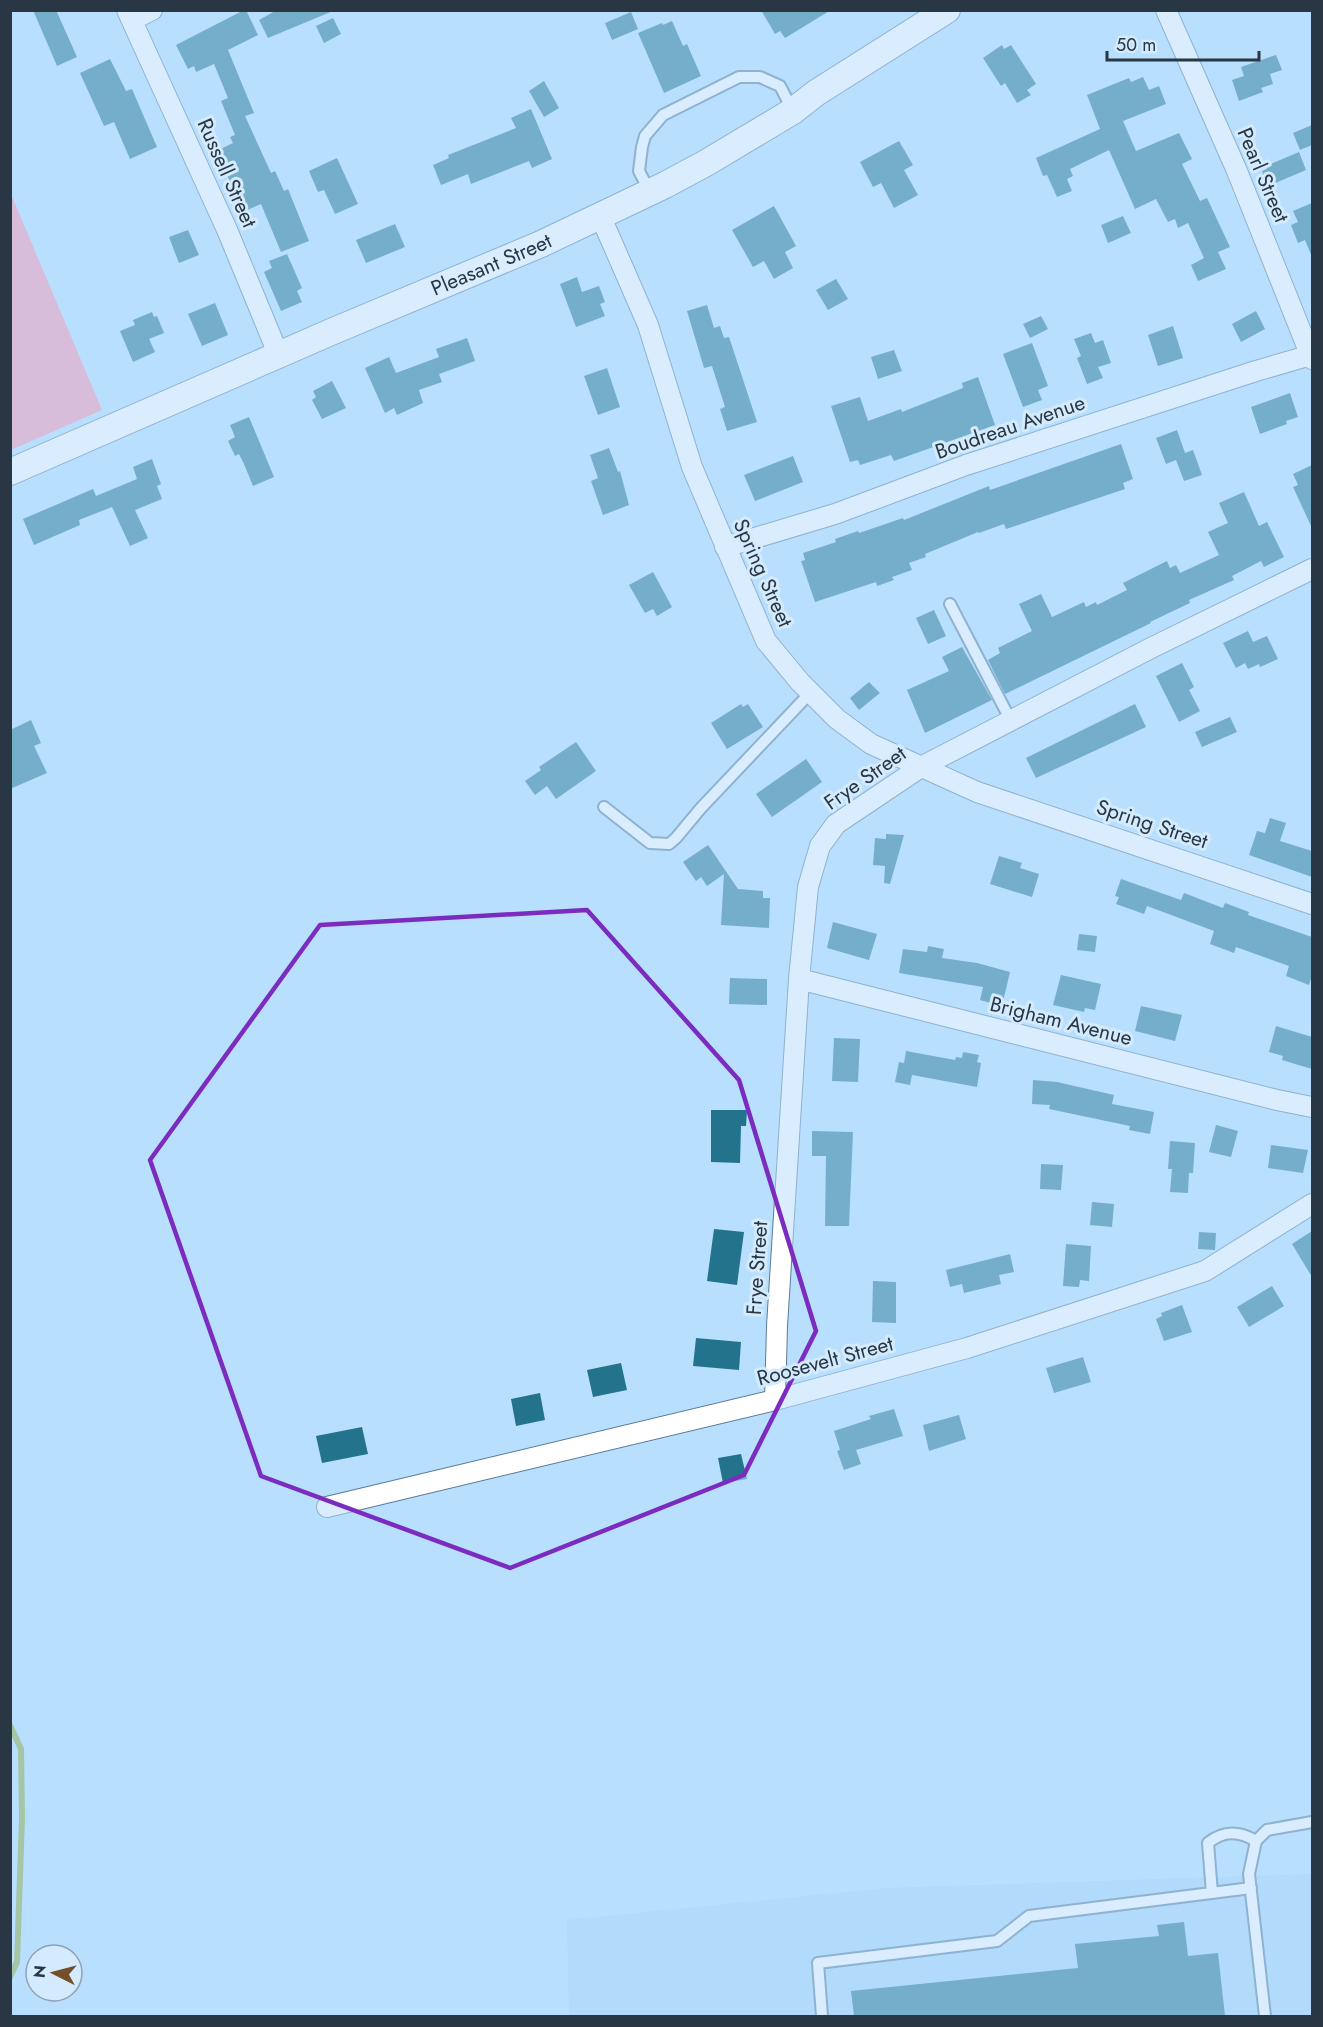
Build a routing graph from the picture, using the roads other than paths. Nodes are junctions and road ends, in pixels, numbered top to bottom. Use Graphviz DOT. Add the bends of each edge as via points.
graph roads {
  1 [pos="152,10"];
  2 [pos="1166,10"];
  3 [pos="943,12"];
  4 [pos="130,16"];
  5 [pos="793,111"];
  6 [pos="650,192"];
  7 [pos="600,216"];
  8 [pos="279,356"];
  9 [pos="1312,357"];
  10 [pos="10,472"];
  11 [pos="725,548"];
  12 [pos="1312,569"];
  13 [pos="950,604"];
  14 [pos="811,692"];
  15 [pos="1011,720"];
  16 [pos="921,768"];
  17 [pos="604,807"];
  18 [pos="1312,904"];
  19 [pos="800,979"];
  20 [pos="1312,1107"];
  21 [pos="1312,1204"];
  22 [pos="775,1400"];
  23 [pos="327,1507"];
  24 [pos="1312,1822"];
  25 [pos="1256,1841"];
  26 [pos="1251,1888"];
  27 [pos="1212,1893"];
  28 [pos="822,2016"];
  29 [pos="1265,2016"];
  1 -- 4 [label="street"];
  2 -- 9 [label="street, Pearl Street" via="1237,171"];
  3 -- 5 [label="street, Pleasant Street"];
  4 -- 8 [label="street, Russell Street" via="228,232"];
  5 -- 6 [label="street, Pleasant Street"];
  5 -- 6 [label="lane" via="780,86 760,76 739,77 663,115 645,136 642,147 639,171"];
  6 -- 7 [label="street, Pleasant Street"];
  7 -- 8 [label="street, Pleasant Street"];
  7 -- 11 [label="street, Spring Street" via="648,325 692,466"];
  8 -- 10 [label="street, Pleasant Street"];
  9 -- 11 [label="street, Boudreau Avenue" via="1256,371 966,465 835,514"];
  11 -- 14 [label="street, Spring Street" via="766,641"];
  12 -- 15 [label="street, Frye Street"];
  13 -- 15 [label="lane"];
  14 -- 16 [label="street, Spring Street" via="837,719 872,744"];
  14 -- 17 [label="lane" via="669,844 650,843"];
  15 -- 16 [label="street, Frye Street"];
  16 -- 18 [label="street, Spring Street" via="977,792"];
  16 -- 19 [label="street, Frye Street" via="836,824 820,846 808,887"];
  19 -- 20 [label="street, Brigham Avenue"];
  19 -- 22 [label="street, Frye Street"];
  21 -- 22 [label="street, Roosevelt Street" via="1205,1271 967,1348"];
  22 -- 23 [label="street, Roosevelt Street"];
  24 -- 25 [label="lane" via="1267,1830"];
  25 -- 26 [label="lane" via="1249,1874"];
  25 -- 27 [label="lane" via="1226,1833 1208,1843"];
  26 -- 27 [label="lane"];
  26 -- 29 [label="lane"];
  27 -- 28 [label="lane" via="1029,1916 997,1941 818,1963"];
}
